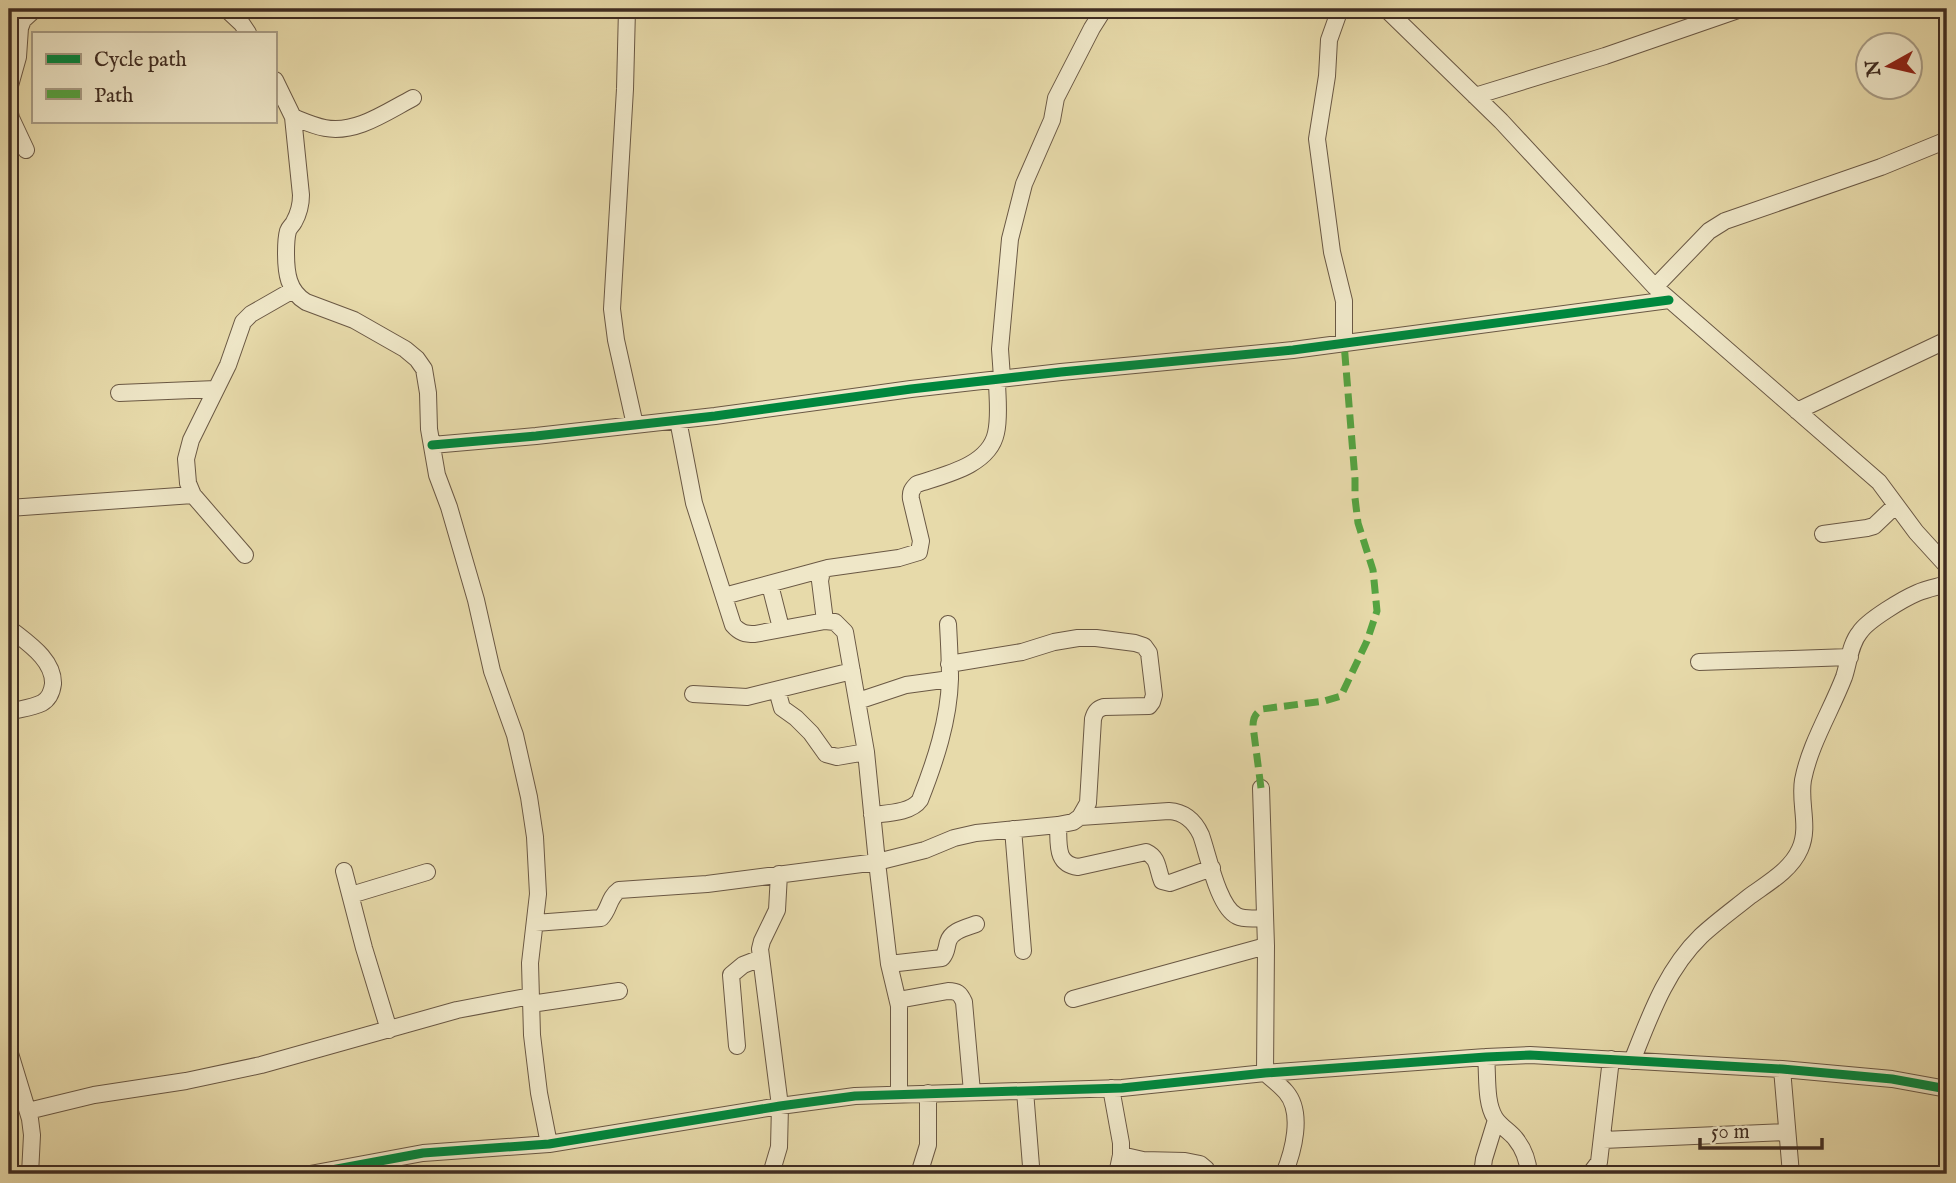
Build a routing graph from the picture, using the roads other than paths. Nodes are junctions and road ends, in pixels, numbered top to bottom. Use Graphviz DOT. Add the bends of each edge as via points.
graph roads {
  1 [pos="35,9"];
  2 [pos="226,9"];
  3 [pos="627,9"];
  4 [pos="1104,9"];
  5 [pos="1340,9"];
  6 [pos="1386,9"];
  7 [pos="1741,9"];
  8 [pos="246,32"];
  9 [pos="276,82"];
  10 [pos="1475,96"];
  11 [pos="413,98"];
  12 [pos="293,117"];
  13 [pos="1947,140"];
  14 [pos="26,150"];
  15 [pos="1655,288"];
  16 [pos="293,290"];
  17 [pos="1669,300"];
  18 [pos="1947,340"];
  19 [pos="1344,343"];
  20 [pos="999,379"];
  21 [pos="216,389"];
  22 [pos="119,393"];
  23 [pos="1797,411"];
  24 [pos="678,420"];
  25 [pos="635,425"];
  26 [pos="432,445"];
  27 [pos="193,495"];
  28 [pos="1896,505"];
  29 [pos="9,508"];
  30 [pos="1823,534"];
  31 [pos="245,555"];
  32 [pos="1947,566"];
  33 [pos="828,568"];
  34 [pos="1947,584"];
  35 [pos="770,585"];
  36 [pos="724,596"];
  37 [pos="825,621"];
  38 [pos="948,624"];
  39 [pos="9,628"];
  40 [pos="781,628"];
  41 [pos="1850,657"];
  42 [pos="1699,662"];
  43 [pos="852,671"];
  44 [pos="950,671"];
  45 [pos="777,691"];
  46 [pos="693,694"];
  47 [pos="858,701"];
  48 [pos="9,712"];
  49 [pos="866,752"];
  50 [pos="1261,788"];
  51 [pos="872,816"];
  52 [pos="1080,817"];
  53 [pos="1058,825"];
  54 [pos="1013,829"];
  55 [pos="877,862"];
  56 [pos="1212,868"];
  57 [pos="344,871"];
  58 [pos="428,872"];
  59 [pos="779,874"];
  60 [pos="351,895"];
  61 [pos="1265,918"];
  62 [pos="535,923"];
  63 [pos="976,924"];
  64 [pos="1266,946"];
  65 [pos="1023,951"];
  66 [pos="761,958"];
  67 [pos="889,964"];
  68 [pos="619,991"];
  69 [pos="1073,999"];
  70 [pos="531,1000"];
  71 [pos="898,1000"];
  72 [pos="389,1030"];
  73 [pos="737,1046"];
  74 [pos="9,1050"];
  75 [pos="1486,1057"];
  76 [pos="1611,1059"];
  77 [pos="1632,1061"];
  78 [pos="1782,1069"];
  79 [pos="1265,1073"];
  80 [pos="1111,1088"];
  81 [pos="1947,1089"];
  82 [pos="1025,1091"];
  83 [pos="972,1092"];
  84 [pos="928,1093"];
  85 [pos="899,1094"];
  86 [pos="780,1106"];
  87 [pos="28,1111"];
  88 [pos="1496,1120"];
  89 [pos="1787,1132"];
  90 [pos="1603,1140"];
  91 [pos="549,1144"];
  92 [pos="1121,1155"];
  93 [pos="1031,1166"];
  94 [pos="30,1174"];
  95 [pos="310,1174"];
  96 [pos="771,1174"];
  97 [pos="919,1174"];
  98 [pos="1117,1174"];
  99 [pos="1208,1174"];
  100 [pos="1284,1174"];
  101 [pos="1482,1174"];
  102 [pos="1529,1174"];
  103 [pos="1590,1174"];
  104 [pos="1791,1174"];
  1 -- 14 [label="street" via="23,20 9,89 11,118"];
  2 -- 8 [label="street"];
  3 -- 25 [label="street" via="612,309"];
  4 -- 20 [label="street" via="1056,98 1052,120 1021,196 1010,239"];
  5 -- 19 [label="street" via="1329,40 1317,139 1332,252 1344,302"];
  6 -- 10 [label="street"];
  7 -- 10 [label="street"];
  9 -- 12 [label="street"];
  10 -- 15 [label="street"];
  11 -- 12 [label="street" via="348,128 326,128"];
  12 -- 16 [label="street" via="301,195 287,237 286,272"];
  13 -- 15 [label="street" via="1725,221 1709,230"];
  15 -- 17 [label="street"];
  16 -- 21 [label="street" via="243,322"];
  16 -- 26 [label="street" via="306,302 354,320 418,359 426,380"];
  17 -- 19 [label="street"];
  17 -- 23 [label="street"];
  18 -- 23 [label="street"];
  19 -- 20 [label="street"];
  20 -- 24 [label="street"];
  20 -- 33 [label="street" via="996,436 988,451 913,489 919,552"];
  21 -- 22 [label="street"];
  21 -- 27 [label="street" via="186,459"];
  23 -- 28 [label="street" via="1879,482"];
  24 -- 25 [label="street"];
  24 -- 36 [label="street" via="690,487"];
  25 -- 26 [label="street"];
  26 -- 62 [label="street" via="492,671 525,775 538,876"];
  27 -- 29 [label="street"];
  27 -- 31 [label="street"];
  28 -- 30 [label="street" via="1874,526"];
  28 -- 32 [label="street"];
  33 -- 35 [label="street"];
  33 -- 37 [label="street" via="820,576"];
  34 -- 41 [label="street" via="1916,593 1876,618 1859,632"];
  35 -- 36 [label="street"];
  35 -- 40 [label="street"];
  36 -- 40 [label="street" via="738,631 755,634"];
  37 -- 40 [label="street"];
  37 -- 43 [label="street" via="835,622 845,632"];
  38 -- 44 [label="street"];
  39 -- 48 [label="street" via="49,665 53,689 42,703"];
  41 -- 42 [label="street"];
  41 -- 77 [label="street" via="1803,780 1805,824 1800,848 1773,880 1699,938 1671,973"];
  43 -- 45 [label="street"];
  43 -- 47 [label="street"];
  44 -- 47 [label="street"];
  44 -- 51 [label="street" via="936,757 920,800 907,809"];
  44 -- 52 [label="street" via="1078,638 1144,646 1151,663 1152,702 1144,707 1098,708 1094,713 1088,803"];
  45 -- 46 [label="street" via="741,698"];
  45 -- 49 [label="street" via="782,708 811,733 826,754 837,757"];
  47 -- 49 [label="street"];
  49 -- 51 [label="street"];
  50 -- 61 [label="street"];
  51 -- 55 [label="street"];
  52 -- 53 [label="street"];
  52 -- 56 [label="street" via="1177,812 1198,828"];
  53 -- 54 [label="street"];
  53 -- 56 [label="street" via="1061,858 1071,866 1146,852 1157,862 1162,881 1170,883"];
  54 -- 55 [label="street" via="954,838"];
  54 -- 65 [label="street"];
  55 -- 59 [label="street"];
  55 -- 67 [label="street"];
  56 -- 61 [label="street" via="1228,910 1245,918"];
  57 -- 60 [label="street"];
  58 -- 60 [label="street"];
  59 -- 62 [label="street" via="619,890 601,918"];
  59 -- 66 [label="street" via="777,910 762,941"];
  60 -- 72 [label="street"];
  61 -- 64 [label="street"];
  62 -- 70 [label="street"];
  63 -- 67 [label="street" via="952,934 942,958"];
  64 -- 69 [label="street"];
  64 -- 79 [label="street"];
  66 -- 73 [label="street" via="731,975"];
  66 -- 86 [label="street"];
  67 -- 71 [label="street"];
  68 -- 70 [label="street"];
  70 -- 72 [label="street" via="457,1010"];
  70 -- 91 [label="street"];
  71 -- 83 [label="street" via="948,991 961,995"];
  71 -- 85 [label="street"];
  72 -- 87 [label="street" via="261,1065"];
  74 -- 87 [label="street"];
  75 -- 76 [label="street"];
  75 -- 79 [label="street"];
  75 -- 88 [label="street" via="1490,1105"];
  76 -- 77 [label="street"];
  76 -- 90 [label="street"];
  77 -- 78 [label="street"];
  78 -- 81 [label="street"];
  78 -- 89 [label="street"];
  79 -- 80 [label="street"];
  79 -- 100 [label="street" via="1287,1093 1294,1110 1295,1136"];
  80 -- 82 [label="street"];
  80 -- 92 [label="street"];
  82 -- 83 [label="street"];
  82 -- 93 [label="street"];
  83 -- 84 [label="street"];
  84 -- 85 [label="street"];
  84 -- 97 [label="street" via="928,1145"];
  85 -- 86 [label="street"];
  86 -- 91 [label="street"];
  86 -- 96 [label="street" via="779,1147"];
  87 -- 94 [label="street"];
  88 -- 101 [label="street"];
  88 -- 102 [label="street" via="1517,1140"];
  89 -- 90 [label="street"];
  89 -- 104 [label="street"];
  90 -- 103 [label="street" via="1599,1162"];
  91 -- 95 [label="street" via="422,1153"];
  92 -- 98 [label="street"];
  92 -- 99 [label="street" via="1200,1164"];
}
